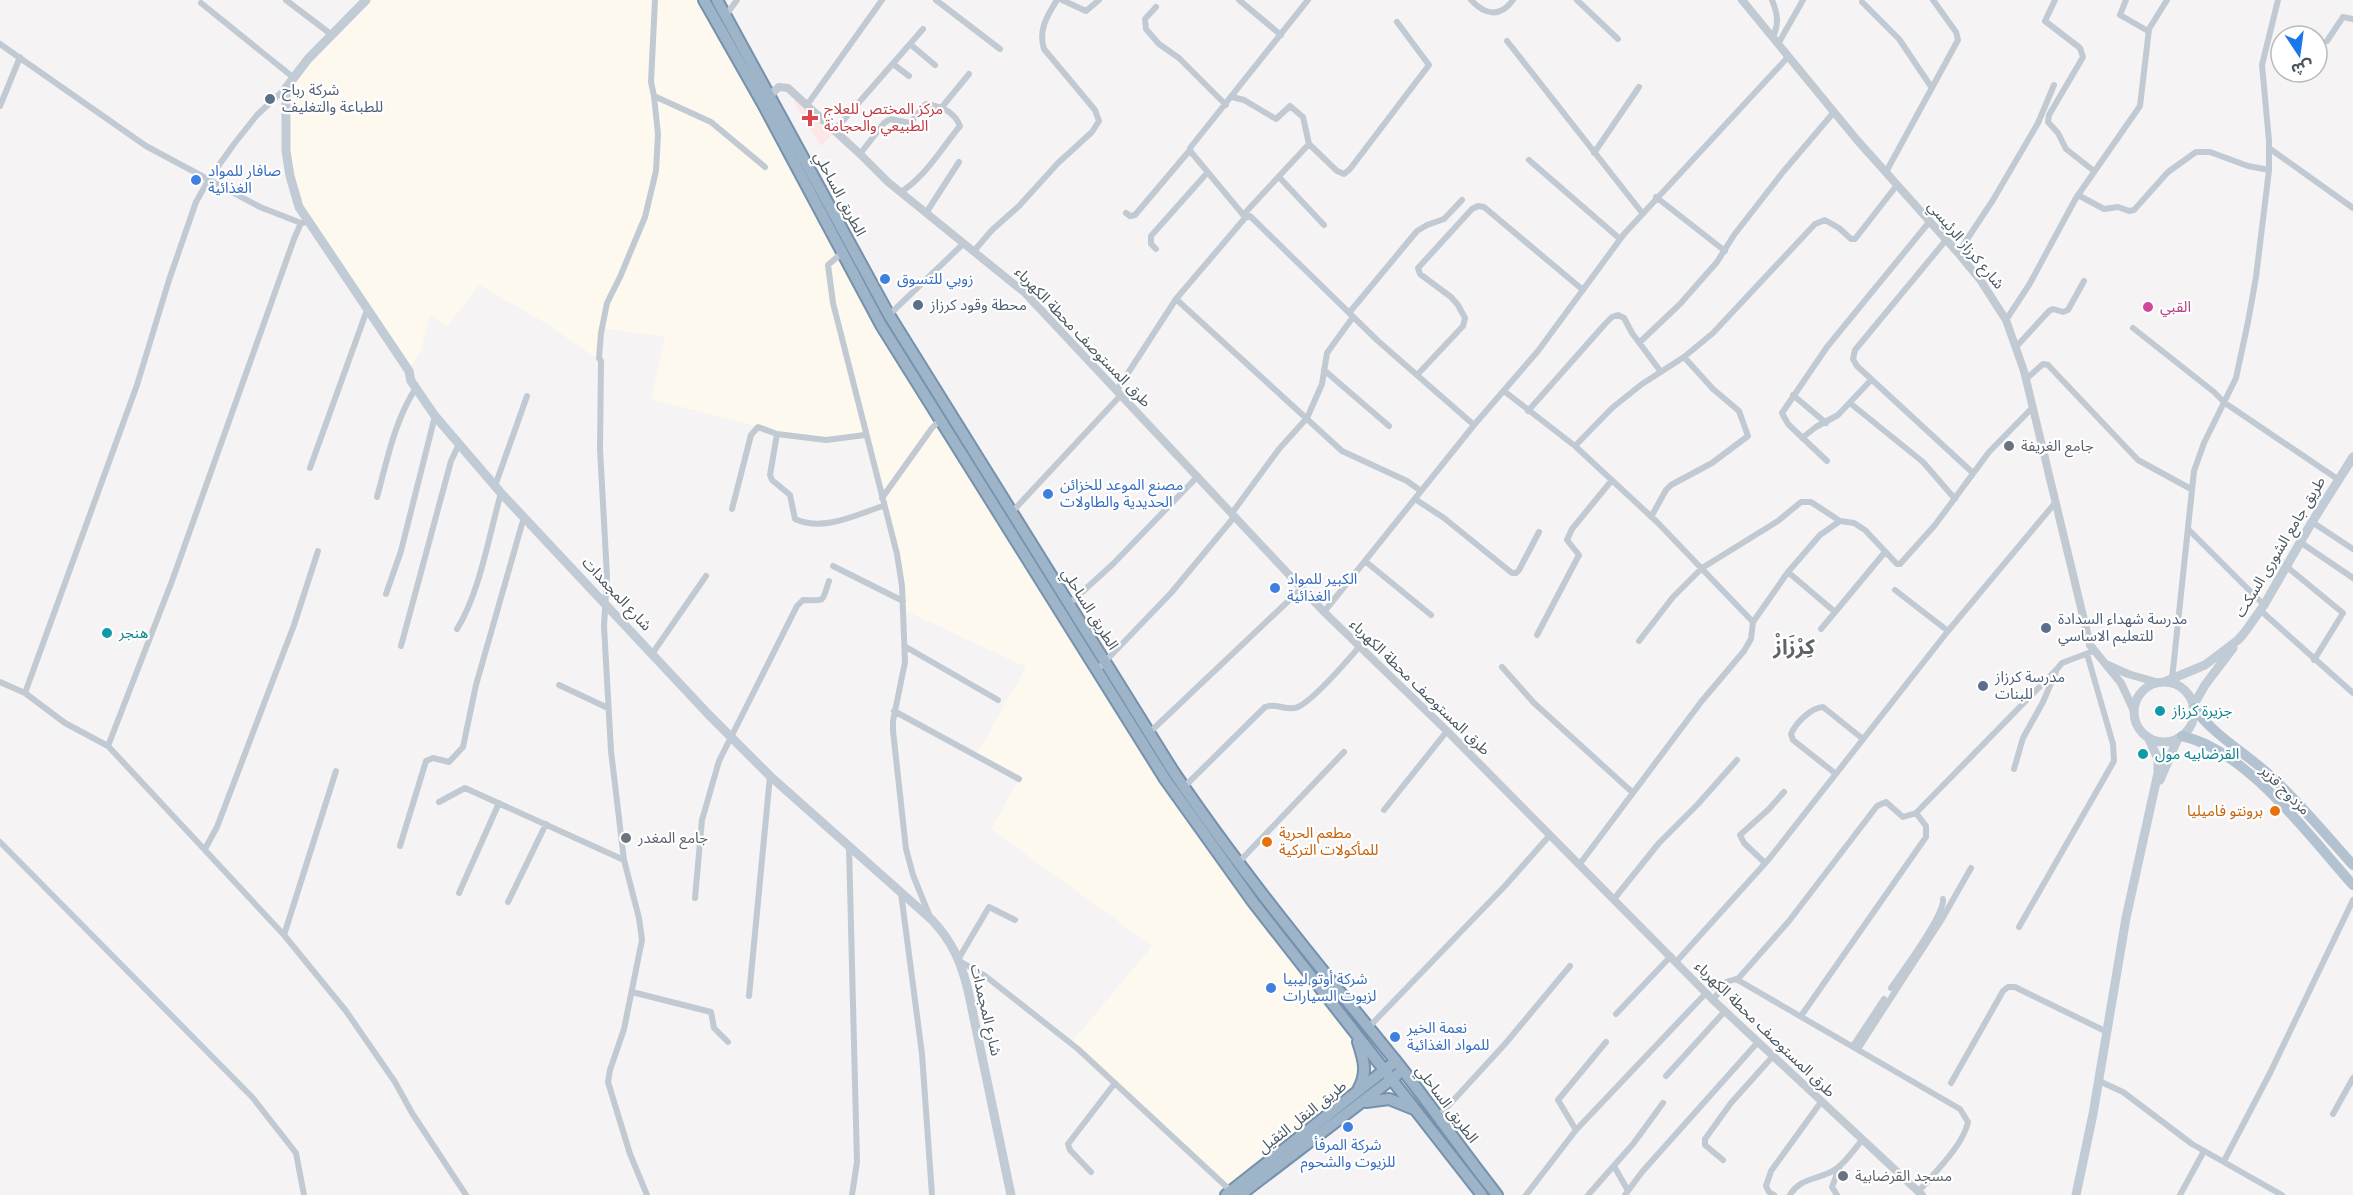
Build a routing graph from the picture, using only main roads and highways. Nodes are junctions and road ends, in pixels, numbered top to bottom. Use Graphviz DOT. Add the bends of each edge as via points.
graph roads {
  1 [pos="366,0"];
  2 [pos="704,0"];
  3 [pos="717,0"];
  4 [pos="766,100"];
  5 [pos="2353,457"];
  6 [pos="2238,640"];
  7 [pos="2165,681"];
  8 [pos="2194,707"];
  9 [pos="2148,737"];
  10 [pos="2180,737"];
  11 [pos="2152,802"];
  12 [pos="2353,865"];
  13 [pos="2353,885"];
  14 [pos="1355,1033"];
  15 [pos="1399,1066"];
  16 [pos="1389,1074"];
  17 [pos="1355,1101"];
  18 [pos="1416,1110"];
  19 [pos="1238,1193"];
  20 [pos="1011,1195"];
  21 [pos="1482,1195"];
  22 [pos="1497,1195"];
  23 [pos="2076,1195"];
  1 -- 20 [label="main road, شارع المجمدات" via="304,63 286,88 290,176 305,222 409,371 411,381 435,416 498,489 730,737 946,936 960,960"];
  2 -- 4 [label="highway, الطريق الساحلي"];
  3 -- 4 [label="highway, الطريق الساحلي"];
  4 -- 14 [label="highway, الطريق الساحلي" via="881,324 1097,670 1188,814"];
  4 -- 15 [label="highway, الطريق الساحلي" via="889,315 1184,787 1238,863"];
  5 -- 6 [label="main road, طريق جامع الشورى السكت" via="2262,608"];
  6 -- 7 [label="main road, طريق جامع الشورى السكت" via="2195,671"];
  6 -- 8 [label="main road"];
  7 -- 8 [label="main road" via="2183,689"];
  7 -- 9 [label="main road" via="2148,687 2134,711 2136,723"];
  8 -- 10 [label="main road" via="2190,726"];
  8 -- 12 [label="main road, مزدوج قزير" via="2211,729 2274,779"];
  9 -- 10 [label="main road" via="2161,741"];
  9 -- 11 [label="main road" via="2158,763"];
  10 -- 11 [label="main road"];
  10 -- 13 [label="main road, مزدوج قزير" via="2212,746 2256,780"];
  11 -- 23 [label="main road" via="2126,918"];
  14 -- 16 [label="highway, الطريق الساحلي"];
  14 -- 17 [label="highway" via="1365,1068"];
  15 -- 16 [label="highway, طريق النقل الثقيل"];
  15 -- 22 [label="highway, الطريق الساحلي"];
  16 -- 17 [label="highway, طريق النقل الثقيل"];
  16 -- 18 [label="highway, الطريق الساحلي"];
  17 -- 18 [label="highway" via="1389,1100"];
  17 -- 19 [label="highway, طريق النقل الثقيل"];
  18 -- 21 [label="highway, الطريق الساحلي"];
}
